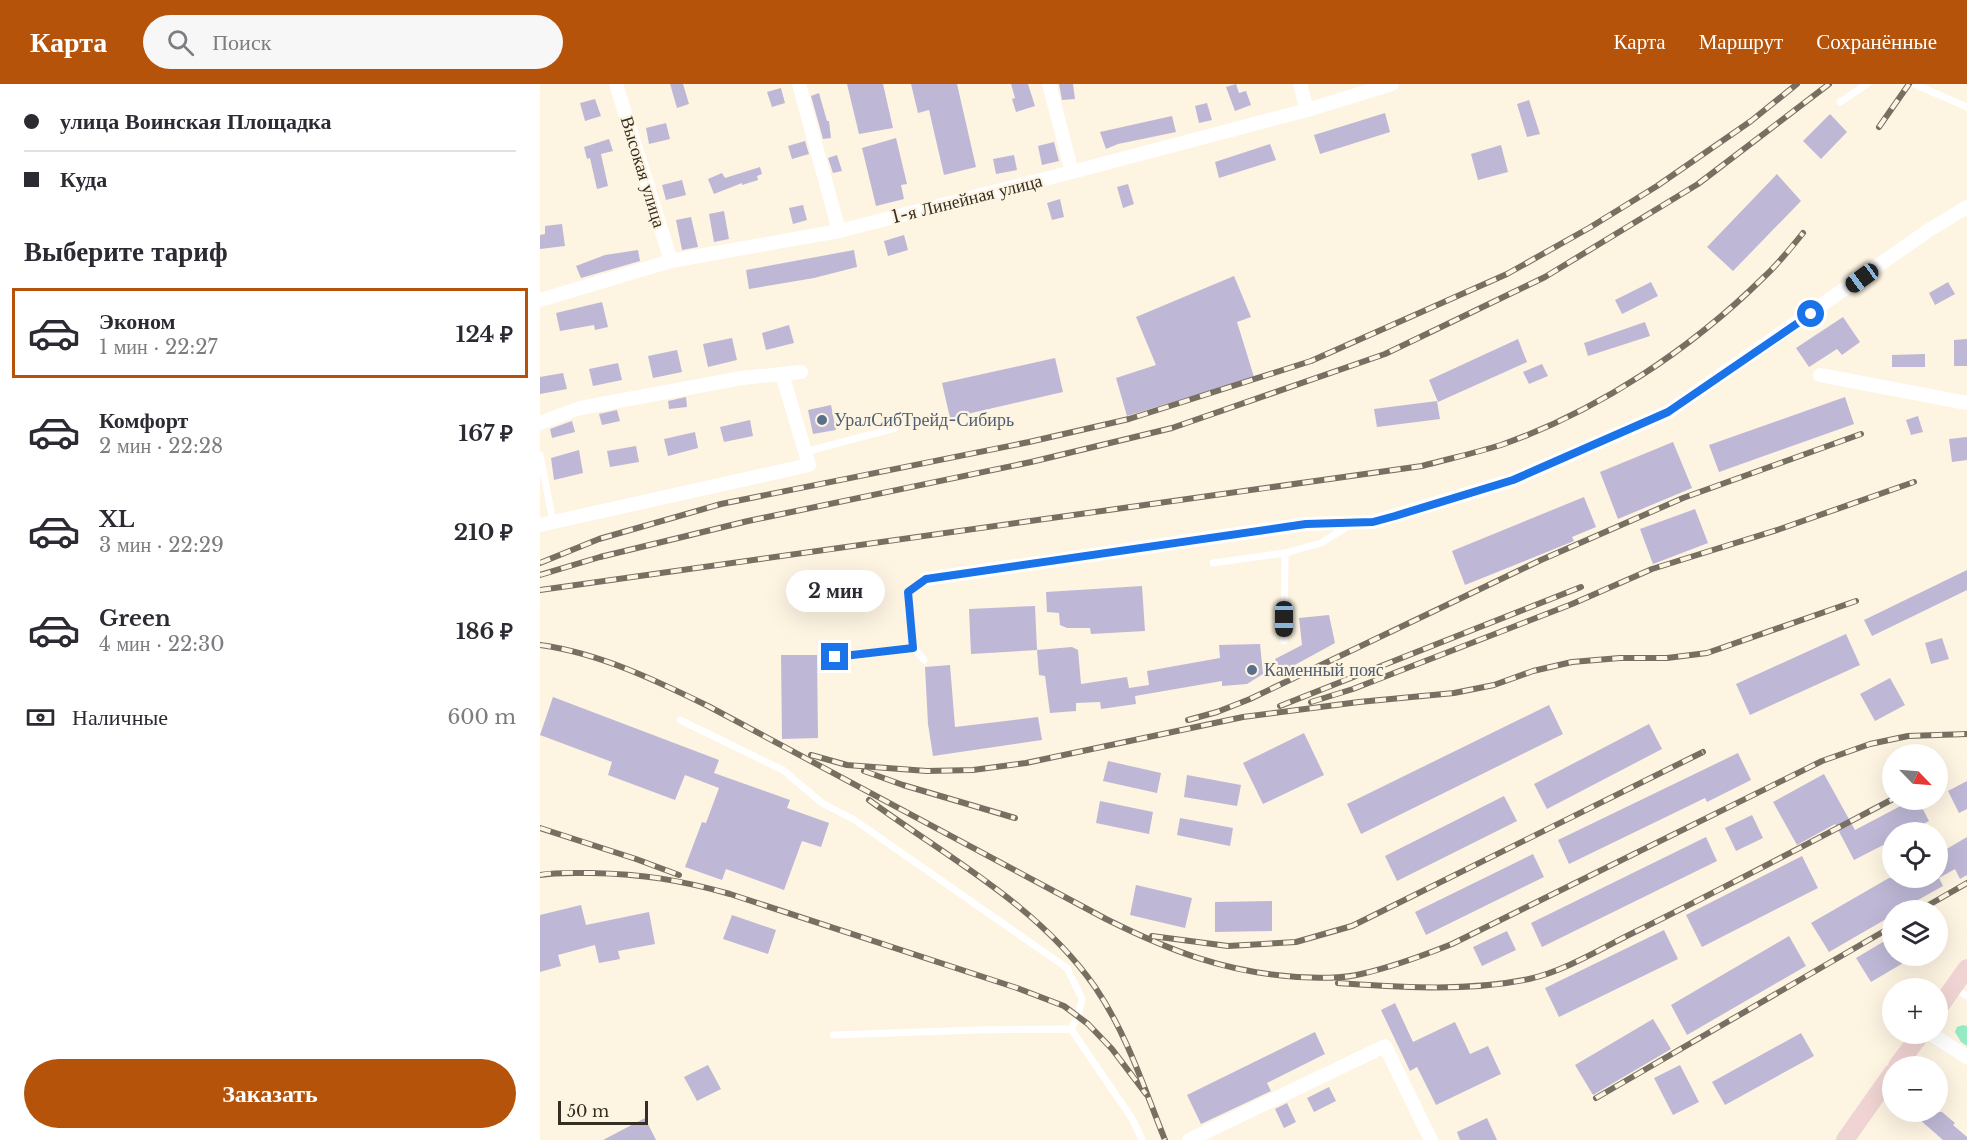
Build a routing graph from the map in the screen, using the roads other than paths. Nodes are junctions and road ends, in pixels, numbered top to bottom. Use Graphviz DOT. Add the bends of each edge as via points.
graph roads {
  1 [pos="616,84"];
  2 [pos="799,84"];
  3 [pos="1050,84"];
  4 [pos="1300,84"];
  5 [pos="1392,84"];
  6 [pos="1867,84"];
  7 [pos="1914,84"];
  8 [pos="1840,102"];
  9 [pos="1967,107"];
  10 [pos="1307,110"];
  11 [pos="1072,172"];
  12 [pos="1967,207"];
  13 [pos="839,231"];
  14 [pos="670,261"];
  15 [pos="540,300"];
  16 [pos="801,372"];
  17 [pos="782,374"];
  18 [pos="1820,375"];
  19 [pos="1967,403"];
  20 [pos="540,423"];
  21 [pos="895,428"];
  22 [pos="805,452"];
  23 [pos="540,455"];
  24 [pos="1352,523"];
  25 [pos="546,524"];
  26 [pos="1285,553"];
  27 [pos="1214,563"];
  28 [pos="926,579"];
  29 [pos="1284,641"];
  30 [pos="913,648"];
  31 [pos="835,657"];
  32 [pos="924,660"];
  33 [pos="680,720"];
  34 [pos="1967,968"];
  35 [pos="1960,992"];
  36 [pos="1948,1001"];
  37 [pos="1071,1029"];
  38 [pos="832,1035"];
  39 [pos="1947,1044"];
  40 [pos="1967,1057"];
  41 [pos="1882,1088"];
  42 [pos="1142,1140"];
  43 [pos="1189,1140"];
  44 [pos="1431,1140"];
  45 [pos="1845,1140"];
  1 -- 14 [label="street, Высокая улица"];
  2 -- 13 [label="street"];
  3 -- 11 [label="street"];
  4 -- 10 [label="street"];
  5 -- 10 [label="street, 1-я Линейная улица"];
  6 -- 8 [label="lane"];
  7 -- 9 [label="lane"];
  10 -- 11 [label="street, 1-я Линейная улица"];
  11 -- 13 [label="street, 1-я Линейная улица"];
  12 -- 24 [label="street" via="1668,412 1513,480 1373,522"];
  13 -- 14 [label="street, 1-я Линейная улица"];
  14 -- 15 [label="street, 1-я Линейная улица"];
  16 -- 17 [label="street"];
  17 -- 20 [label="street" via="580,408"];
  17 -- 22 [label="street"];
  18 -- 19 [label="street"];
  21 -- 22 [label="lane"];
  22 -- 25 [label="street" via="809,465"];
  23 -- 25 [label="lane"];
  24 -- 26 [label="lane" via="1321,543"];
  24 -- 28 [label="street" via="1306,524"];
  26 -- 27 [label="lane"];
  26 -- 29 [label="lane"];
  28 -- 30 [label="lane" via="908,592"];
  30 -- 31 [label="lane"];
  30 -- 32 [label="lane"];
  33 -- 37 [label="lane" via="783,770 822,803 853,819 1067,968 1082,999"];
  34 -- 35 [label="main road"];
  35 -- 36 [label="main road"];
  37 -- 38 [label="lane"];
  37 -- 42 [label="lane" via="1133,1120"];
  39 -- 40 [label="street"];
  41 -- 45 [label="main road"];
  43 -- 44 [label="street" via="1385,1046"];
}
